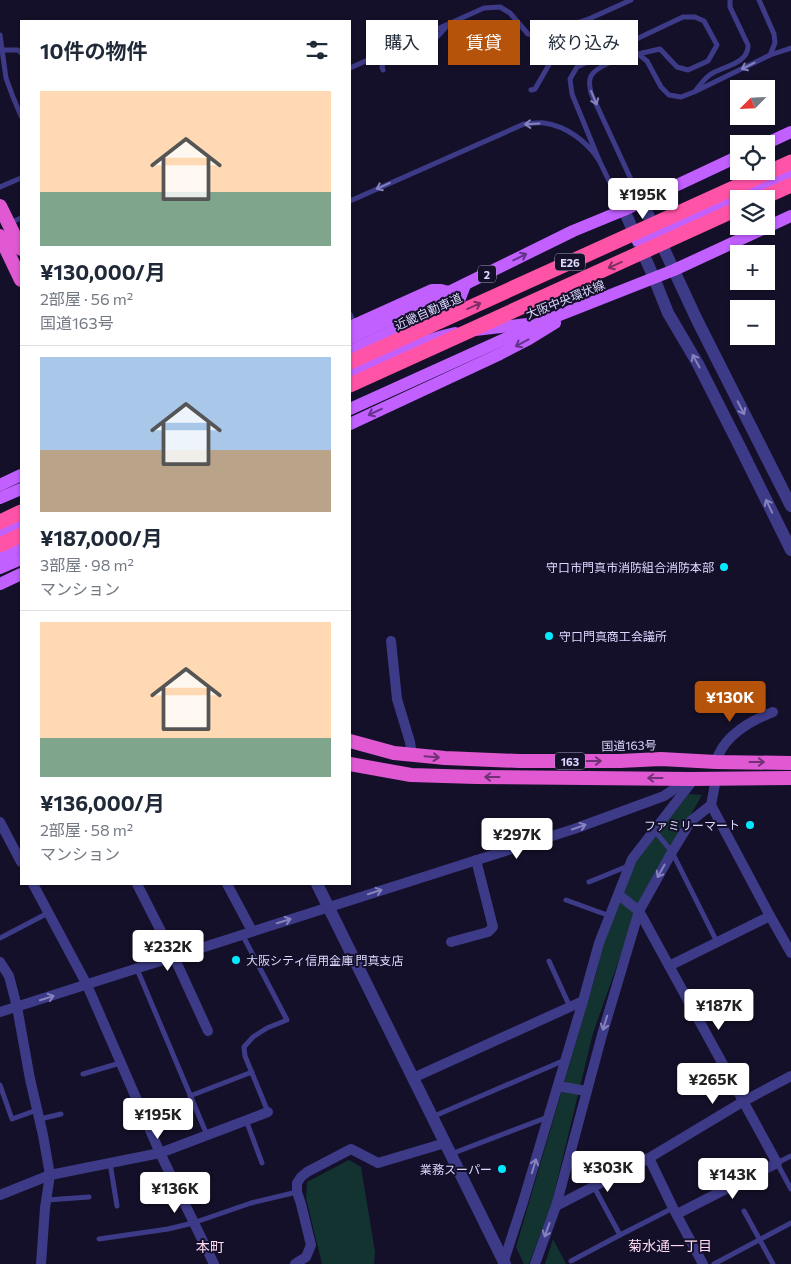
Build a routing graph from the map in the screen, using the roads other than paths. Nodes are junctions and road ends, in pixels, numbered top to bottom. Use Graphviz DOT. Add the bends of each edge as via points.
graph roads {
  1 [pos="631,0"];
  2 [pos="730,0"];
  3 [pos="759,0"];
  4 [pos="591,18"];
  5 [pos="455,20"];
  6 [pos="516,20"];
  7 [pos="448,23"];
  8 [pos="448,24"];
  9 [pos="520,25"];
  10 [pos="0,35"];
  11 [pos="638,37"];
  12 [pos="791,48"];
  13 [pos="2,50"];
  14 [pos="20,52"];
  15 [pos="638,54"];
  16 [pos="770,55"];
  17 [pos="581,65"];
  18 [pos="606,65"];
  19 [pos="351,68"];
  20 [pos="383,70"];
  21 [pos="531,90"];
  22 [pos="694,92"];
  23 [pos="20,114"];
  24 [pos="791,132"];
  25 [pos="775,139"];
  26 [pos="600,160"];
  27 [pos="730,160"];
  28 [pos="791,162"];
  29 [pos="791,173"];
  30 [pos="20,178"];
  31 [pos="791,185"];
  32 [pos="0,187"];
  33 [pos="775,192"];
  34 [pos="351,201"];
  35 [pos="642,202"];
  36 [pos="0,206"];
  37 [pos="624,210"];
  38 [pos="730,212"];
  39 [pos="791,216"];
  40 [pos="15,221"];
  41 [pos="656,233"];
  42 [pos="0,236"];
  43 [pos="638,242"];
  44 [pos="11,257"];
  45 [pos="674,270"];
  46 [pos="20,278"];
  47 [pos="654,278"];
  48 [pos="464,285"];
  49 [pos="578,308"];
  50 [pos="542,322"];
  51 [pos="353,327"];
  52 [pos="351,351"];
  53 [pos="351,362"];
  54 [pos="351,374"];
  55 [pos="351,385"];
  56 [pos="351,409"];
  57 [pos="351,424"];
  58 [pos="20,475"];
  59 [pos="0,485"];
  60 [pos="20,489"];
  61 [pos="0,498"];
  62 [pos="791,506"];
  63 [pos="20,512"];
  64 [pos="0,522"];
  65 [pos="20,523"];
  66 [pos="0,533"];
  67 [pos="20,535"];
  68 [pos="0,544"];
  69 [pos="20,547"];
  70 [pos="791,550"];
  71 [pos="20,558"];
  72 [pos="3,563"];
  73 [pos="20,574"];
  74 [pos="0,584"];
  75 [pos="391,641"];
  76 [pos="773,712"];
  77 [pos="351,741"];
  78 [pos="412,755"];
  79 [pos="716,762"];
  80 [pos="791,763"];
  81 [pos="351,764"];
  82 [pos="693,778"];
  83 [pos="791,778"];
  84 [pos="716,779"];
  85 [pos="711,805"];
  86 [pos="0,822"];
  87 [pos="654,830"];
  88 [pos="672,852"];
  89 [pos="20,860"];
  90 [pos="476,860"];
  91 [pos="630,865"];
  92 [pos="589,882"];
  93 [pos="34,885"];
  94 [pos="138,885"];
  95 [pos="227,885"];
  96 [pos="317,885"];
  97 [pos="618,895"];
  98 [pos="566,900"];
  99 [pos="328,907"];
  100 [pos="639,911"];
  101 [pos="48,913"];
  102 [pos="610,916"];
  103 [pos="770,916"];
  104 [pos="247,932"];
  105 [pos="0,938"];
  106 [pos="451,942"];
  107 [pos="717,942"];
  108 [pos="791,953"];
  109 [pos="174,957"];
  110 [pos="549,961"];
  111 [pos="0,962"];
  112 [pos="669,966"];
  113 [pos="136,969"];
  114 [pos="4,974"];
  115 [pos="87,985"];
  116 [pos="584,1001"];
  117 [pos="17,1007"];
  118 [pos="570,1007"];
  119 [pos="0,1012"];
  120 [pos="208,1031"];
  121 [pos="566,1060"];
  122 [pos="120,1063"];
  123 [pos="252,1072"];
  124 [pos="83,1074"];
  125 [pos="791,1076"];
  126 [pos="413,1078"];
  127 [pos="0,1085"];
  128 [pos="558,1086"];
  129 [pos="586,1091"];
  130 [pos="190,1096"];
  131 [pos="744,1102"];
  132 [pos="268,1112"];
  133 [pos="38,1114"];
  134 [pos="61,1114"];
  135 [pos="549,1117"];
  136 [pos="432,1118"];
  137 [pos="246,1120"];
  138 [pos="207,1135"];
  139 [pos="448,1149"];
  140 [pos="160,1153"];
  141 [pos="791,1156"];
  142 [pos="648,1158"];
  143 [pos="110,1163"];
  144 [pos="262,1163"];
  145 [pos="777,1163"];
  146 [pos="50,1175"];
  147 [pos="594,1186"];
  148 [pos="791,1189"];
  149 [pos="297,1192"];
  150 [pos="0,1195"];
  151 [pos="88,1197"];
  152 [pos="46,1200"];
  153 [pos="117,1206"];
  154 [pos="556,1206"];
  155 [pos="675,1211"];
  156 [pos="744,1211"];
  157 [pos="193,1223"];
  158 [pos="791,1223"];
  159 [pos="620,1235"];
  160 [pos="99,1239"];
  161 [pos="760,1239"];
  162 [pos="571,1261"];
  163 [pos="504,1263"];
  164 [pos="41,1264"];
  165 [pos="214,1264"];
  166 [pos="295,1264"];
  167 [pos="535,1264"];
  168 [pos="703,1264"];
  169 [pos="714,1264"];
  170 [pos="773,1264"];
  1 -- 4 [label="lane"];
  2 -- 22 [label="lane" via="748,51 743,59 711,74"];
  3 -- 16 [label="lane" via="774,34 775,43"];
  4 -- 9 [label="lane" via="537,37 528,34"];
  4 -- 21 [label="lane" via="568,38 535,89"];
  5 -- 6 [label="lane" via="484,8 500,7"];
  7 -- 19 [label="lane"];
  8 -- 20 [label="lane" via="437,37 384,62"];
  10 -- 13 [label="lane"];
  11 -- 15 [label="lane" via="682,16 695,16 704,21 717,45 708,61 688,70 677,67 660,49"];
  12 -- 16 [label="lane"];
  13 -- 14 [label="lane"];
  13 -- 23 [label="lane" via="6,78"];
  15 -- 22 [label="lane" via="647,60 661,87 669,95 681,97"];
  16 -- 22 [label="lane, one-way"];
  17 -- 26 [label="lane" via="570,78 572,94"];
  18 -- 35 [label="lane, one-way" via="592,74 589,82"];
  24 -- 25 [label="main road"];
  26 -- 34 [label="lane, one-way" via="581,139 566,129 545,123 524,124"];
  26 -- 37 [label="lane"];
  27 -- 35 [label="main road, 2"];
  53 -- 28 [label="highway, 近畿自動車道 / E26, one-way, bridge"];
  29 -- 41 [label="main road"];
  30 -- 32 [label="lane"];
  31 -- 33 [label="highway"];
  35 -- 37 [label="main road, 2"];
  35 -- 41 [label="street"];
  36 -- 40 [label="highway"];
  37 -- 43 [label="street"];
  48 -- 37 [label="main road, 2, one-way" via="573,231"];
  38 -- 55 [label="highway, E26, one-way, bridge"];
  39 -- 45 [label="main road, 大阪中央環状線"];
  40 -- 44 [label="highway"];
  41 -- 43 [label="main road"];
  41 -- 45 [label="street"];
  42 -- 44 [label="highway"];
  43 -- 47 [label="street"];
  44 -- 46 [label="highway"];
  45 -- 47 [label="main road, 大阪中央環状線"];
  45 -- 62 [label="street, one-way"];
  47 -- 49 [label="main road, 大阪中央環状線"];
  70 -- 47 [label="street, one-way" via="698,364 668,313"];
  48 -- 51 [label="main road, 2" via="450,292 432,290"];
  48 -- 52 [label="main road" via="460,298 448,306"];
  49 -- 50 [label="main road, 大阪中央環状線"];
  49 -- 57 [label="main road, one-way" via="500,354"];
  50 -- 54 [label="main road" via="438,337"];
  50 -- 56 [label="main road, 大阪中央環状線"];
  58 -- 59 [label="main road"];
  60 -- 61 [label="main road"];
  63 -- 64 [label="highway"];
  65 -- 66 [label="main road"];
  67 -- 68 [label="highway"];
  69 -- 72 [label="main road"];
  71 -- 72 [label="main road"];
  73 -- 74 [label="main road"];
  75 -- 78 [label="street" via="397,699"];
  76 -- 79 [label="street" via="742,728 721,750"];
  77 -- 78 [label="highway, 国道163号 / 163"];
  78 -- 79 [label="highway, 国道163号 / 163, one-way" via="519,761 661,759"];
  79 -- 80 [label="highway, 国道163号 / 163, one-way"];
  82 -- 81 [label="highway, 163, one-way" via="411,775"];
  82 -- 84 [label="highway, 163"];
  82 -- 87 [label="street"];
  90 -- 82 [label="street, one-way" via="664,796"];
  83 -- 84 [label="highway, 163"];
  84 -- 85 [label="street"];
  85 -- 88 [label="street" via="691,821"];
  85 -- 103 [label="street"];
  86 -- 89 [label="street"];
  87 -- 88 [label="lane"];
  87 -- 91 [label="street"];
  88 -- 100 [label="street, one-way"];
  88 -- 107 [label="lane"];
  99 -- 90 [label="street, one-way"];
  90 -- 106 [label="street" via="493,927 488,932"];
  91 -- 92 [label="lane"];
  91 -- 97 [label="street"];
  93 -- 101 [label="street"];
  94 -- 109 [label="street"];
  95 -- 104 [label="street"];
  96 -- 99 [label="street"];
  97 -- 100 [label="street"];
  97 -- 102 [label="street"];
  98 -- 102 [label="lane"];
  104 -- 99 [label="street, one-way"];
  99 -- 126 [label="street"];
  100 -- 112 [label="street"];
  100 -- 129 [label="street, one-way"];
  101 -- 105 [label="lane"];
  101 -- 115 [label="street"];
  102 -- 116 [label="street" via="599,943"];
  103 -- 107 [label="street"];
  103 -- 108 [label="street"];
  104 -- 109 [label="street"];
  104 -- 123 [label="lane" via="288,1020 268,1028 244,1046"];
  107 -- 112 [label="street"];
  109 -- 113 [label="street"];
  109 -- 120 [label="street"];
  110 -- 118 [label="lane"];
  111 -- 114 [label="street"];
  112 -- 131 [label="street"];
  113 -- 115 [label="street"];
  113 -- 130 [label="lane"];
  114 -- 117 [label="street" via="9,976"];
  117 -- 115 [label="street, one-way"];
  115 -- 122 [label="street"];
  116 -- 118 [label="street"];
  116 -- 121 [label="street"];
  117 -- 119 [label="street"];
  117 -- 133 [label="street"];
  118 -- 126 [label="street"];
  121 -- 128 [label="street"];
  121 -- 136 [label="lane"];
  122 -- 124 [label="lane"];
  122 -- 140 [label="street"];
  123 -- 130 [label="lane"];
  123 -- 132 [label="lane"];
  125 -- 131 [label="street"];
  126 -- 136 [label="street"];
  127 -- 133 [label="lane" via="12,1119"];
  128 -- 129 [label="street"];
  128 -- 135 [label="street"];
  129 -- 154 [label="street"];
  130 -- 138 [label="lane"];
  131 -- 142 [label="street"];
  131 -- 145 [label="street"];
  132 -- 137 [label="street"];
  133 -- 134 [label="lane"];
  133 -- 146 [label="street"];
  135 -- 139 [label="lane"];
  163 -- 135 [label="street, one-way"];
  136 -- 139 [label="street"];
  137 -- 138 [label="street"];
  137 -- 144 [label="lane"];
  138 -- 140 [label="street"];
  139 -- 149 [label="street" via="378,1163 352,1149 307,1172 297,1183"];
  139 -- 163 [label="street"];
  140 -- 143 [label="street"];
  140 -- 157 [label="street"];
  141 -- 145 [label="lane"];
  142 -- 147 [label="street"];
  142 -- 155 [label="street"];
  143 -- 146 [label="street"];
  143 -- 153 [label="lane"];
  145 -- 148 [label="lane"];
  145 -- 155 [label="street"];
  146 -- 150 [label="street"];
  146 -- 152 [label="street"];
  147 -- 154 [label="street"];
  147 -- 159 [label="lane"];
  149 -- 157 [label="lane"];
  149 -- 166 [label="street" via="311,1245 306,1257"];
  151 -- 152 [label="lane"];
  152 -- 164 [label="street"];
  154 -- 167 [label="street, one-way"];
  155 -- 159 [label="lane"];
  155 -- 168 [label="street"];
  156 -- 161 [label="lane"];
  157 -- 160 [label="lane"];
  157 -- 165 [label="street"];
  158 -- 161 [label="lane"];
  159 -- 162 [label="lane"];
  161 -- 169 [label="lane"];
  161 -- 170 [label="lane"];
}
